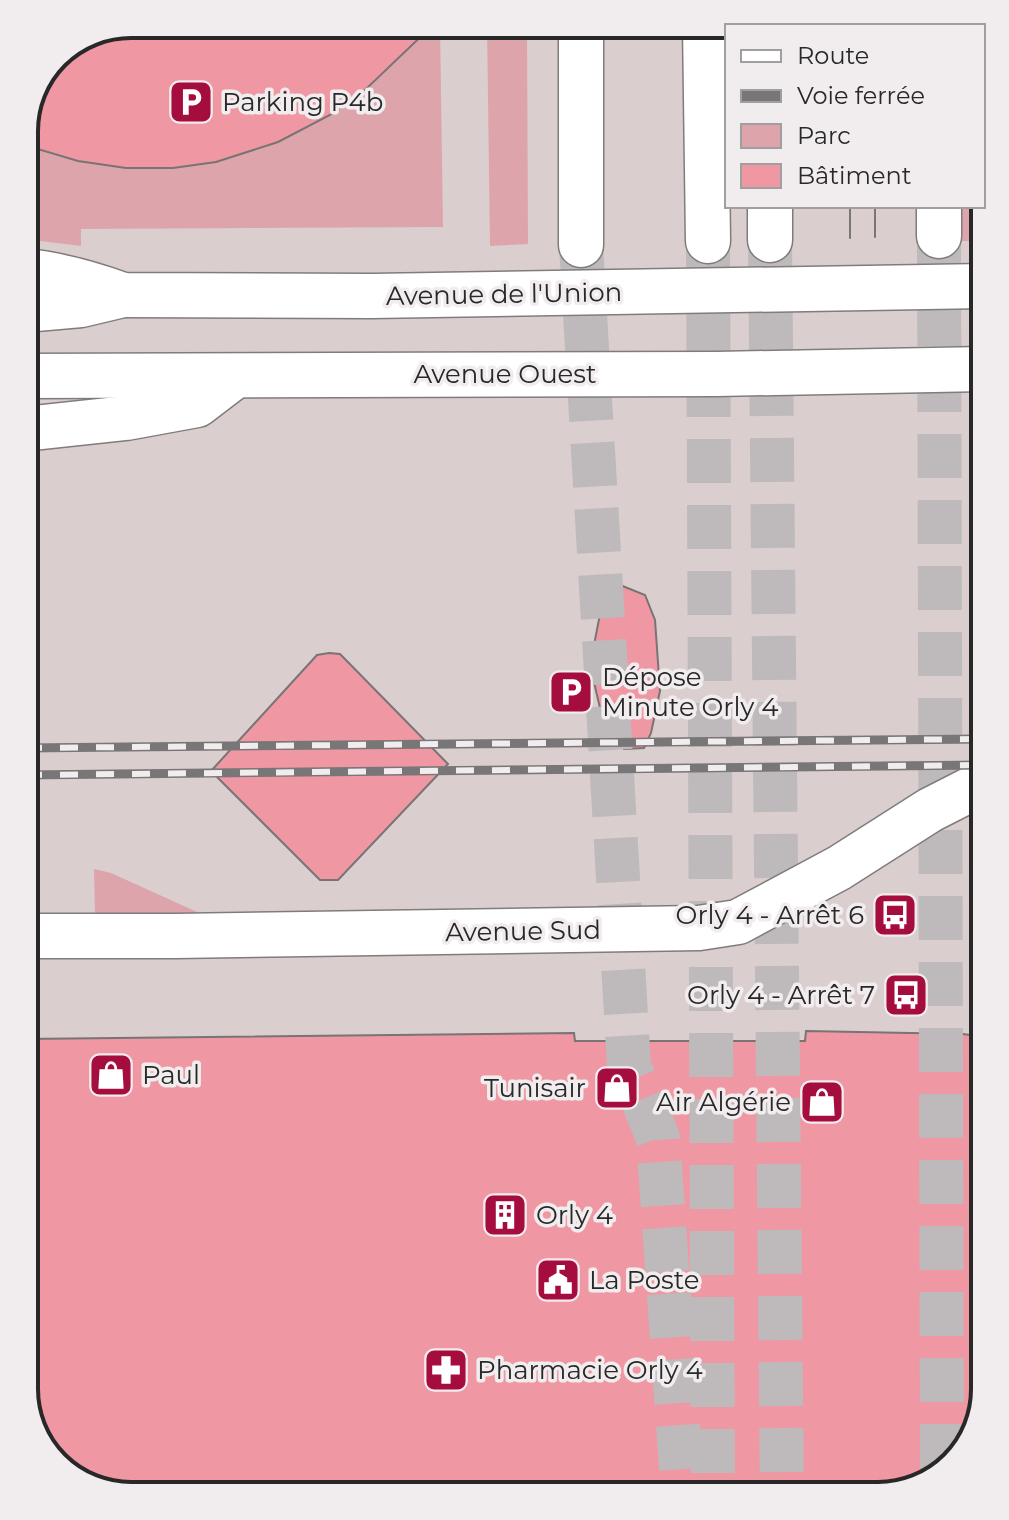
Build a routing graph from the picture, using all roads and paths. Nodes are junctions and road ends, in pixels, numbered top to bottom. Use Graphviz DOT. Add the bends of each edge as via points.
graph roads {
  1 [pos="581,38"];
  2 [pos="705,38"];
  3 [pos="708,241"];
  4 [pos="581,245"];
  5 [pos="38,273"];
  6 [pos="971,286"];
  7 [pos="123,295"];
  8 [pos="38,309"];
  9 [pos="38,368"];
  10 [pos="971,369"];
  11 [pos="235,376"];
  12 [pos="38,427"];
  13 [pos="971,789"];
  14 [pos="38,936"];
  1 -- 4 [label="main road"];
  2 -- 3 [label="main road"];
  5 -- 7 [label="main road"];
  6 -- 7 [label="main road, Avenue de l'Union"];
  7 -- 8 [label="main road, Avenue de l'Union"];
  9 -- 11 [label="main road, Avenue Ouest"];
  10 -- 11 [label="main road, Avenue Ouest"];
  11 -- 12 [label="main road" via="197,405"];
  13 -- 14 [label="main road, Avenue Sud" via="738,922 699,928"];
}
